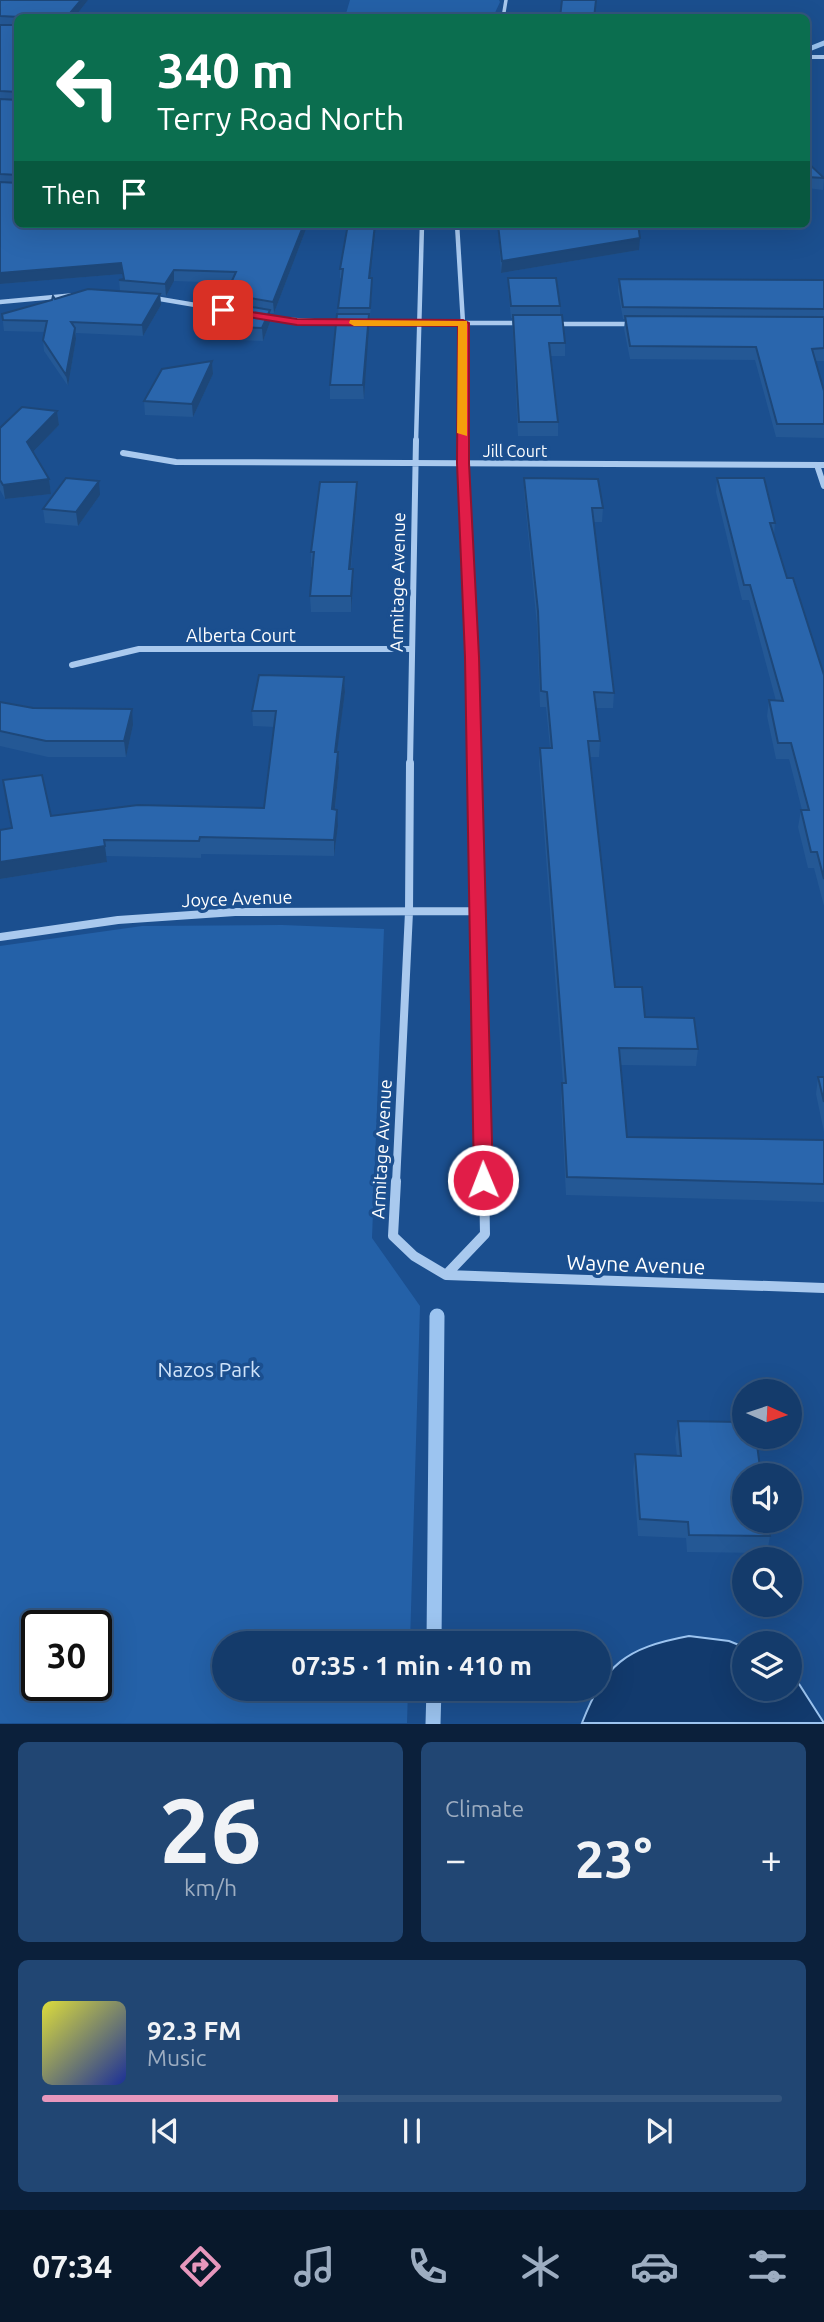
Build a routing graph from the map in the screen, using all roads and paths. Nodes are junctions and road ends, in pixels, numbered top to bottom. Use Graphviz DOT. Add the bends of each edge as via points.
graph roads {
  1 [pos="422,228"];
  2 [pos="457,228"];
  3 [pos="86,295"];
  4 [pos="145,297"];
  5 [pos="0,302"];
  6 [pos="235,313"];
  7 [pos="248,315"];
  8 [pos="420,322"];
  9 [pos="347,323"];
  10 [pos="359,323"];
  11 [pos="463,323"];
  12 [pos="534,323"];
  13 [pos="548,324"];
  14 [pos="645,324"];
  15 [pos="123,453"];
  16 [pos="416,463"];
  17 [pos="463,463"];
  18 [pos="817,465"];
  19 [pos="824,465"];
  20 [pos="824,486"];
  21 [pos="411,649"];
  22 [pos="72,665"];
  23 [pos="476,911"];
  24 [pos="409,912"];
  25 [pos="0,937"];
  26 [pos="446,1275"];
  27 [pos="824,1288"];
  1 -- 8 [label="street, Armitage Avenue"];
  2 -- 11 [label="street"];
  3 -- 5 [label="street"];
  4 -- 6 [label="street"];
  7 -- 9 [label="street"];
  8 -- 10 [label="street"];
  8 -- 11 [label="street"];
  8 -- 16 [label="street, Armitage Avenue"];
  11 -- 12 [label="street"];
  11 -- 17 [label="street"];
  13 -- 14 [label="street"];
  15 -- 16 [label="street, Jill Court" via="176,462"];
  16 -- 17 [label="street, Jill Court"];
  16 -- 21 [label="street, Armitage Avenue"];
  17 -- 18 [label="street, Jill Court"];
  17 -- 23 [label="street"];
  18 -- 19 [label="street, Jill Court"];
  18 -- 20 [label="street"];
  21 -- 22 [label="street, Alberta Court" via="139,649"];
  21 -- 24 [label="street, Armitage Avenue"];
  23 -- 24 [label="street, Joyce Avenue"];
  23 -- 26 [label="street" via="485,1234"];
  24 -- 25 [label="street, Joyce Avenue" via="235,912 118,920"];
  24 -- 26 [label="street, Armitage Avenue" via="393,1236 414,1256"];
  26 -- 27 [label="street, Wayne Avenue"];
}
